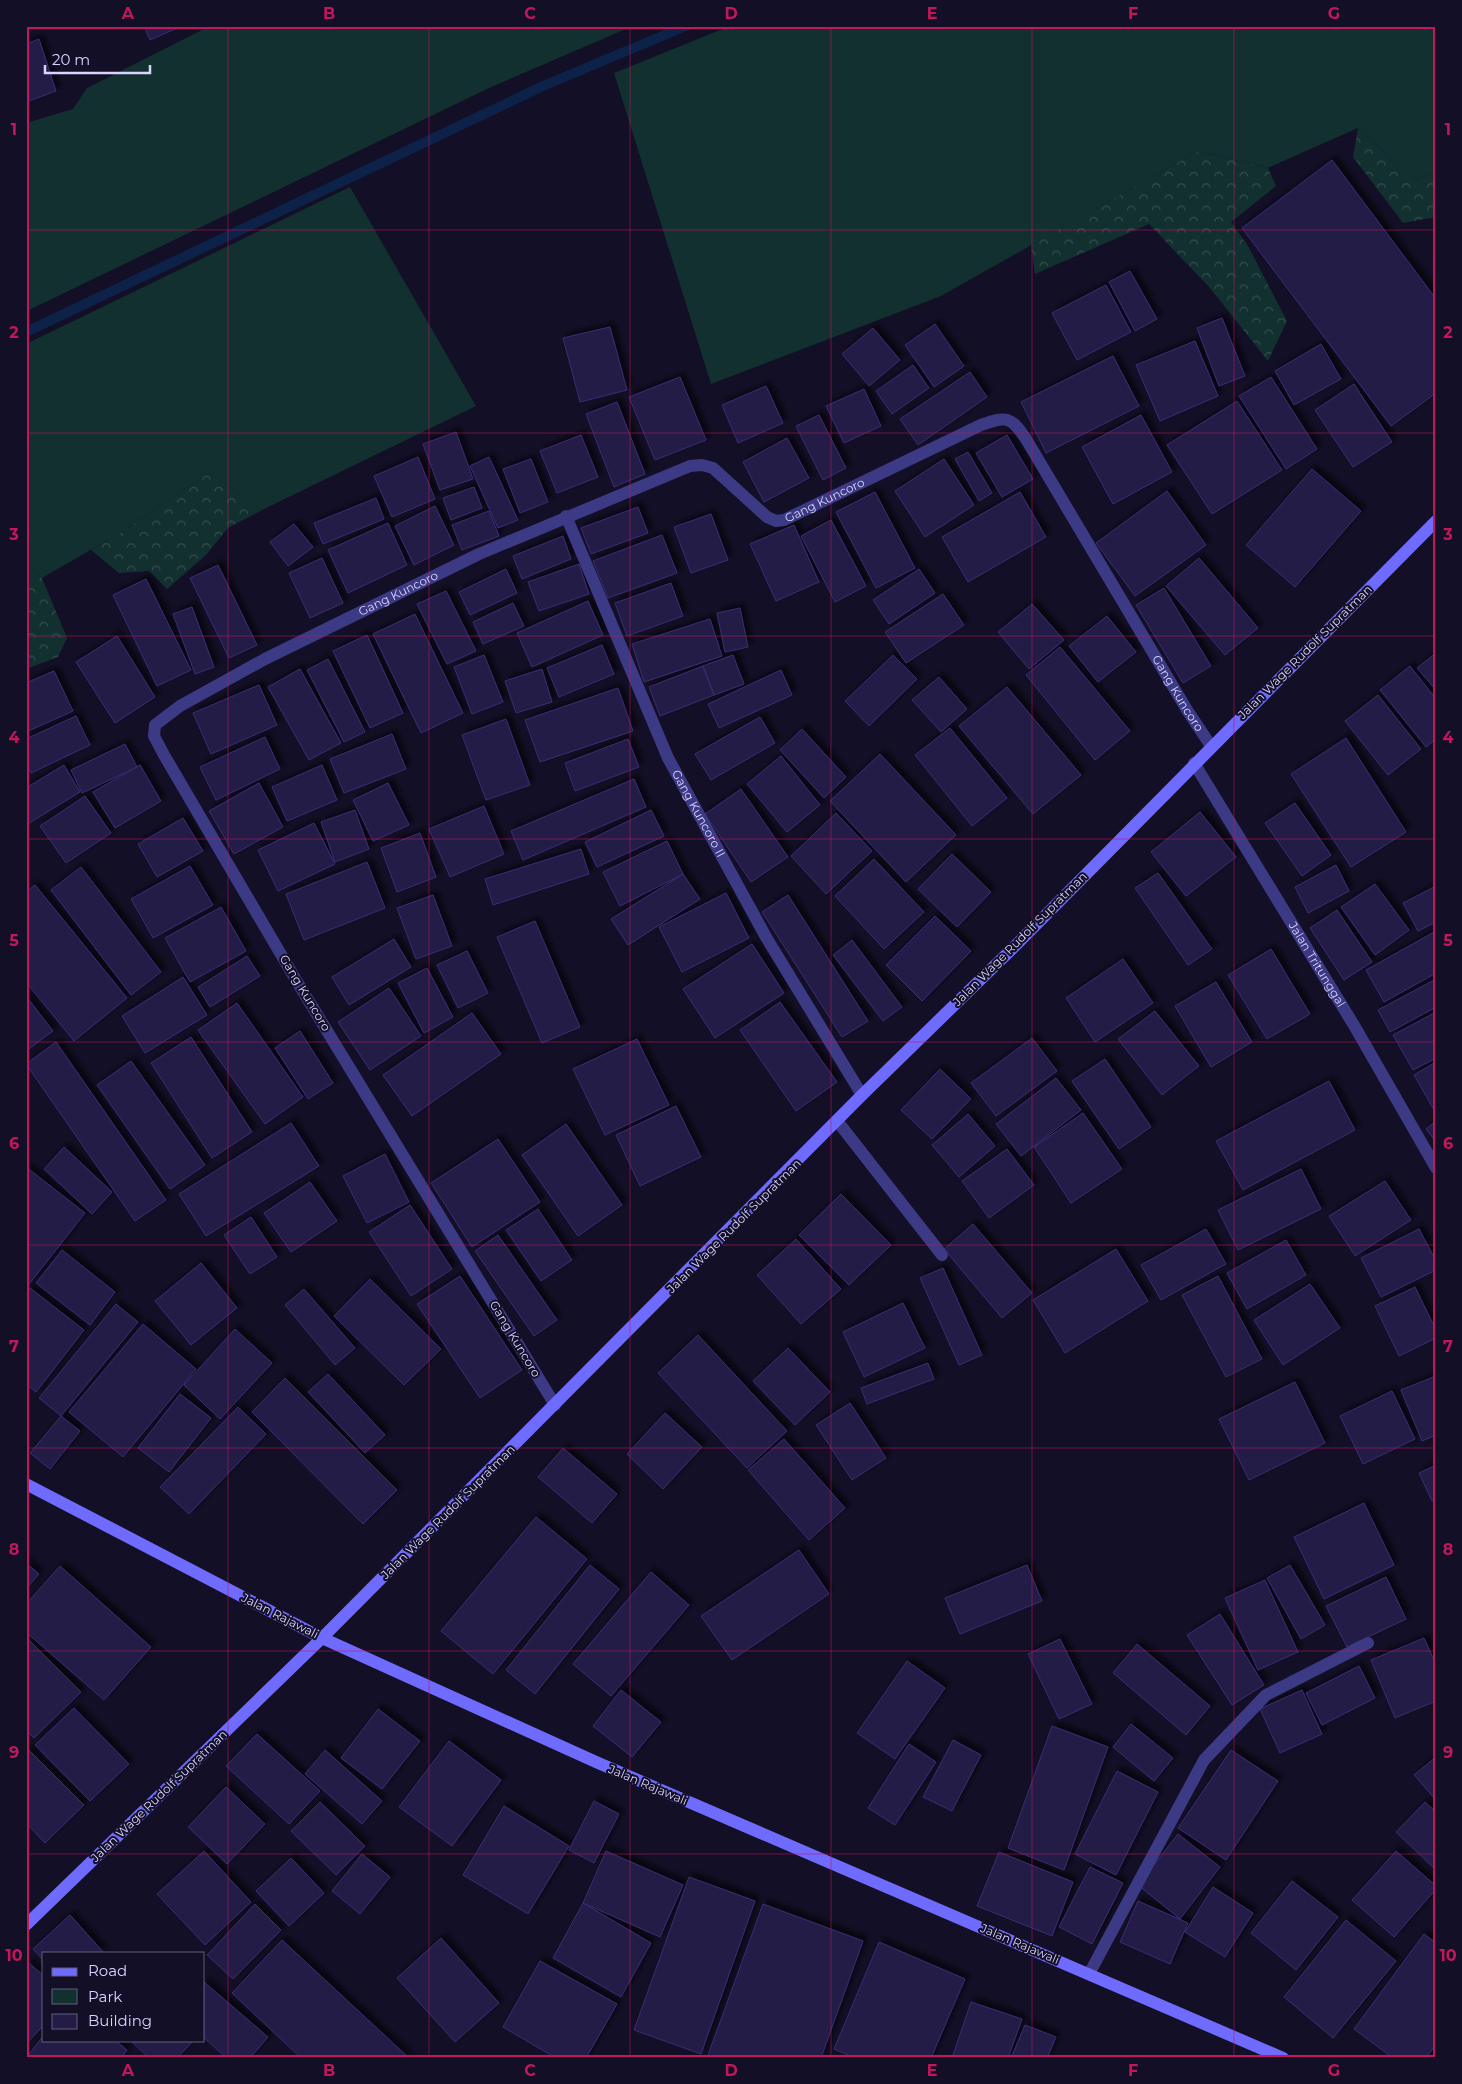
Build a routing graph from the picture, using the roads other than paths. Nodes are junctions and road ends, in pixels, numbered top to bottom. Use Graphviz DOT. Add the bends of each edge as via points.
graph roads {
  1 [pos="566,516"];
  2 [pos="1436,521"];
  3 [pos="1211,746"];
  4 [pos="1194,763"];
  5 [pos="862,1095"];
  6 [pos="838,1122"];
  7 [pos="1436,1168"];
  8 [pos="942,1255"];
  9 [pos="555,1405"];
  10 [pos="26,1484"];
  11 [pos="322,1638"];
  12 [pos="1368,1643"];
  13 [pos="26,1925"];
  14 [pos="1089,1974"];
  15 [pos="1283,2058"];
  1 -- 3 [label="street, Gang Kuncoro" via="690,466 702,465 714,468 767,518 784,520 981,425 1000,418 1010,420 1026,439"];
  1 -- 5 [label="street, Gang Kuncoro II" via="668,758 766,936"];
  1 -- 9 [label="street, Gang Kuncoro" via="479,554 265,659 162,718 155,726 154,736 296,980"];
  2 -- 3 [label="main road, Jalan Wage Rudolf Supratman"];
  3 -- 4 [label="main road, Jalan Wage Rudolf Supratman"];
  4 -- 5 [label="main road, Jalan Wage Rudolf Supratman" via="1017,944"];
  4 -- 7 [label="street, Jalan Tritunggal" via="1350,1019"];
  5 -- 6 [label="main road, Jalan Wage Rudolf Supratman"];
  6 -- 8 [label="street"];
  6 -- 9 [label="main road, Jalan Wage Rudolf Supratman"];
  9 -- 11 [label="main road, Jalan Wage Rudolf Supratman"];
  10 -- 11 [label="main road, Jalan Rajawali"];
  11 -- 13 [label="main road, Jalan Wage Rudolf Supratman"];
  11 -- 14 [label="main road, Jalan Rajawali" via="596,1762"];
  12 -- 14 [label="street" via="1266,1695 1204,1760"];
  14 -- 15 [label="main road, Jalan Rajawali"];
}
